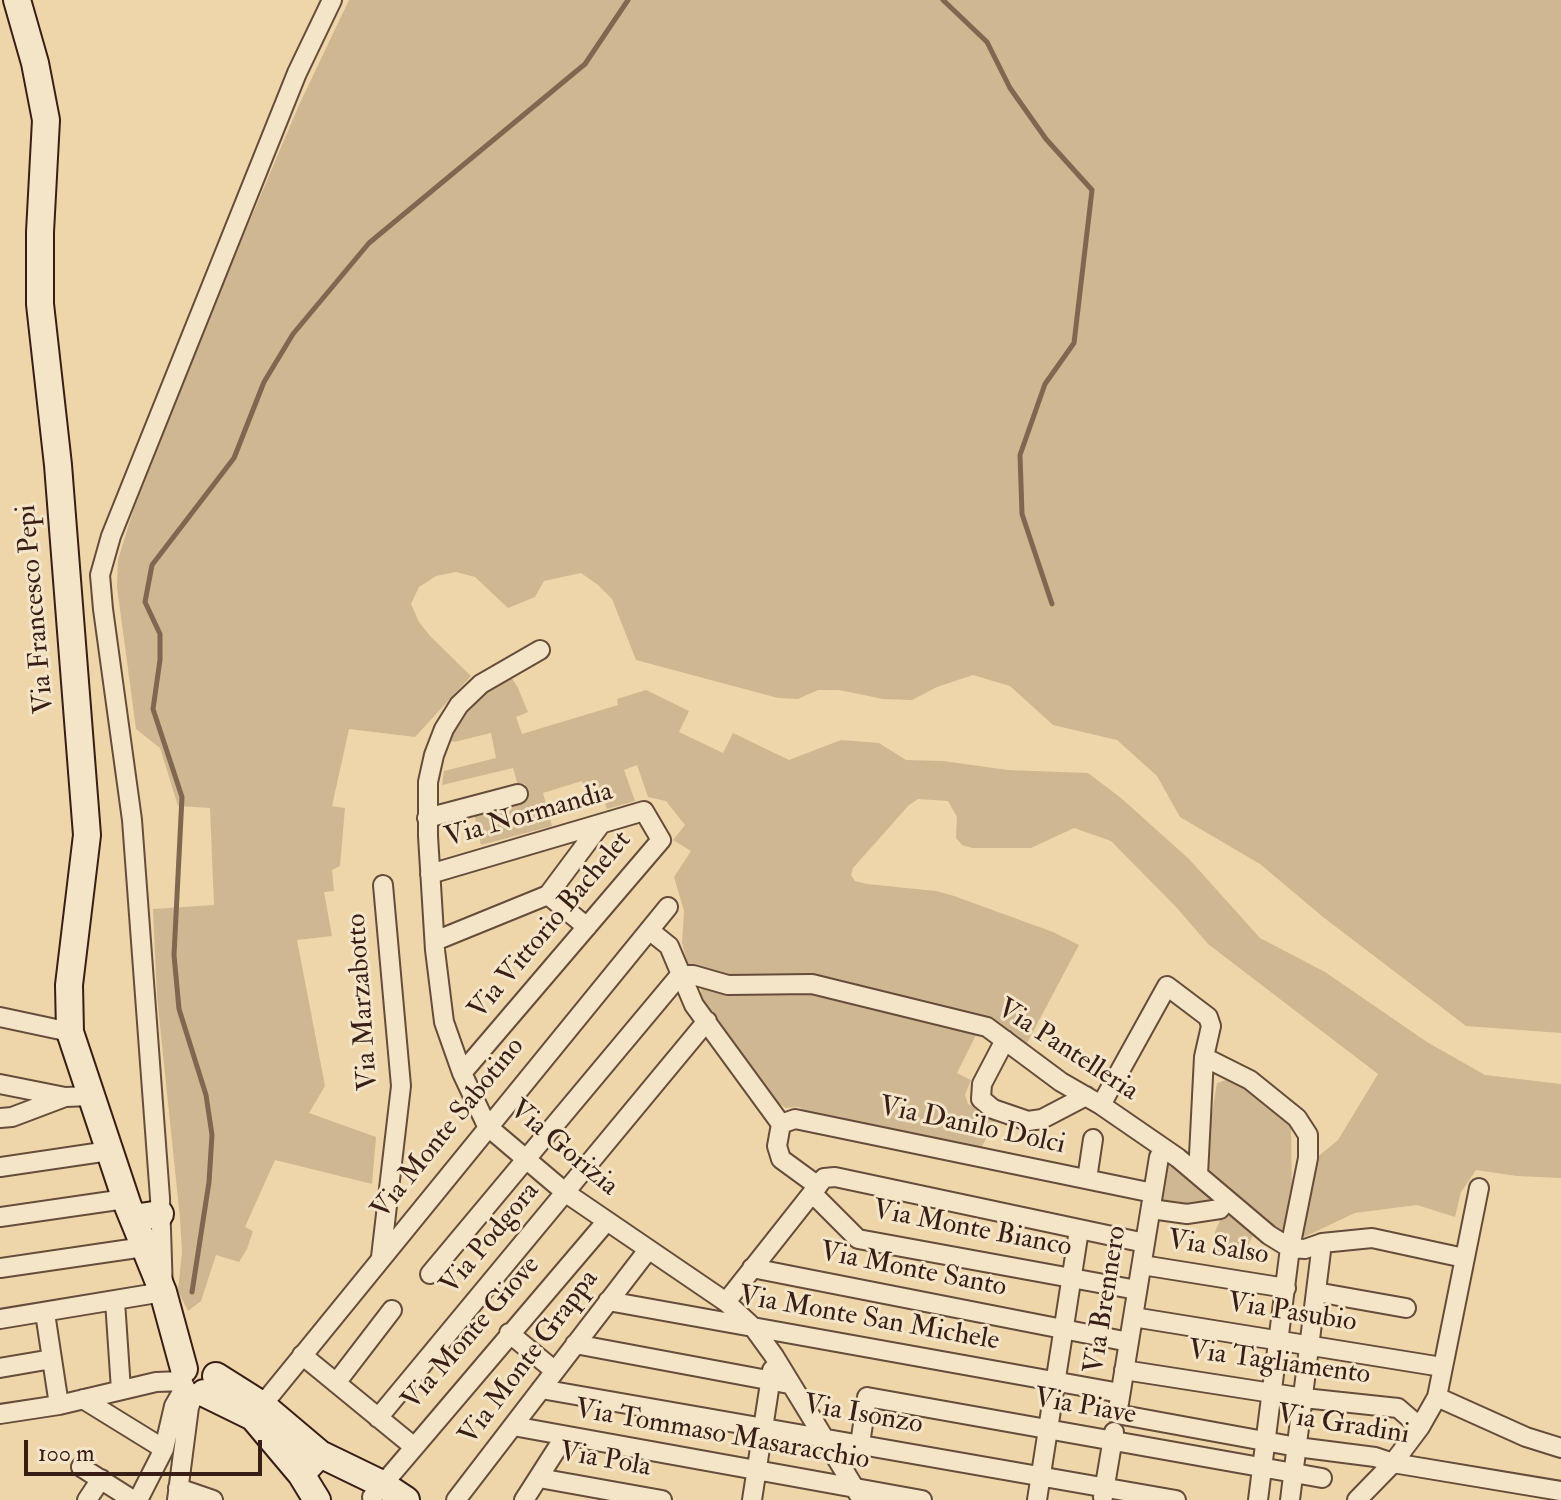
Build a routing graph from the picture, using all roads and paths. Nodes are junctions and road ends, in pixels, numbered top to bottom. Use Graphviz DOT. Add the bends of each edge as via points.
graph roads {
  1 [pos="17,0"];
  2 [pos="332,0"];
  3 [pos="540,650"];
  4 [pos="518,794"];
  5 [pos="644,811"];
  6 [pos="427,818"];
  7 [pos="601,824"];
  8 [pos="430,874"];
  9 [pos="383,885"];
  10 [pos="548,895"];
  11 [pos="668,907"];
  12 [pos="587,927"];
  13 [pos="649,930"];
  14 [pos="435,941"];
  15 [pos="680,975"];
  16 [pos="707,1021"];
  17 [pos="1,1022"];
  18 [pos="70,1032"];
  19 [pos="1005,1040"];
  20 [pos="1204,1057"];
  21 [pos="462,1073"];
  22 [pos="0,1084"];
  23 [pos="91,1096"];
  24 [pos="65,1097"];
  25 [pos="1094,1101"];
  26 [pos="0,1118"];
  27 [pos="781,1124"];
  28 [pos="487,1126"];
  29 [pos="1093,1139"];
  30 [pos="109,1151"];
  31 [pos="1159,1157"];
  32 [pos="526,1159"];
  33 [pos="0,1167"];
  34 [pos="1198,1175"];
  35 [pos="1087,1179"];
  36 [pos="1479,1188"];
  37 [pos="816,1190"];
  38 [pos="566,1193"];
  39 [pos="1226,1200"];
  40 [pos="1152,1201"];
  41 [pos="128,1208"];
  42 [pos="160,1214"];
  43 [pos="0,1217"];
  44 [pos="606,1222"];
  45 [pos="1079,1230"];
  46 [pos="1145,1243"];
  47 [pos="1322,1243"];
  48 [pos="144,1247"];
  49 [pos="1290,1248"];
  50 [pos="648,1250"];
  51 [pos="381,1257"];
  52 [pos="1464,1258"];
  53 [pos="1142,1265"];
  54 [pos="0,1268"];
  55 [pos="752,1268"];
  56 [pos="430,1274"];
  57 [pos="1071,1278"];
  58 [pos="1286,1288"];
  59 [pos="1137,1290"];
  60 [pos="163,1292"];
  61 [pos="1316,1292"];
  62 [pos="115,1301"];
  63 [pos="608,1301"];
  64 [pos="726,1302"];
  65 [pos="1406,1308"];
  66 [pos="392,1310"];
  67 [pos="45,1313"];
  68 [pos="1133,1317"];
  69 [pos="0,1319"];
  70 [pos="753,1327"];
  71 [pos="1063,1329"];
  72 [pos="509,1333"];
  73 [pos="1279,1341"];
  74 [pos="1129,1342"];
  75 [pos="575,1344"];
  76 [pos="1310,1345"];
  77 [pos="302,1355"];
  78 [pos="774,1356"];
  79 [pos="52,1359"];
  80 [pos="1442,1367"];
  81 [pos="0,1368"];
  82 [pos="1124,1370"];
  83 [pos="555,1371"];
  84 [pos="193,1380"];
  85 [pos="770,1380"];
  86 [pos="1055,1382"];
  87 [pos="336,1383"];
  88 [pos="789,1384"];
  89 [pos="541,1389"];
  90 [pos="121,1390"];
  91 [pos="1120,1393"];
  92 [pos="1273,1393"];
  93 [pos="1437,1397"];
  94 [pos="1304,1398"];
  95 [pos="83,1399"];
  96 [pos="263,1403"];
  97 [pos="59,1405"];
  98 [pos="0,1414"];
  99 [pos="1117,1414"];
  100 [pos="378,1418"];
  101 [pos="513,1426"];
  102 [pos="763,1427"];
  103 [pos="1420,1427"];
  104 [pos="1048,1430"];
  105 [pos="565,1436"];
  106 [pos="823,1438"];
  107 [pos="1112,1441"];
  108 [pos="1267,1442"];
  109 [pos="860,1444"];
  110 [pos="413,1446"];
  111 [pos="1297,1447"];
  112 [pos="1561,1448"];
  113 [pos="164,1449"];
  114 [pos="320,1454"];
  115 [pos="1393,1463"];
  116 [pos="81,1467"];
  117 [pos="1263,1467"];
  118 [pos="756,1470"];
  119 [pos="1294,1473"];
  120 [pos="301,1474"];
  121 [pos="1040,1476"];
  122 [pos="539,1478"];
  123 [pos="1322,1478"];
  124 [pos="101,1479"];
  125 [pos="178,1488"];
  126 [pos="1561,1491"];
  127 [pos="377,1494"];
  128 [pos="858,1494"];
  129 [pos="1104,1494"];
  130 [pos="87,1500"];
  131 [pos="137,1500"];
  132 [pos="213,1500"];
  133 [pos="317,1500"];
  134 [pos="406,1500"];
  135 [pos="456,1500"];
  136 [pos="524,1500"];
  137 [pos="662,1500"];
  138 [pos="752,1500"];
  139 [pos="922,1500"];
  140 [pos="1037,1500"];
  141 [pos="1176,1500"];
  142 [pos="1258,1500"];
  143 [pos="1290,1500"];
  144 [pos="1357,1500"];
  1 -- 18 [label="main road, Via Francesco Pepi" via="46,120 40,304 87,835 69,985"];
  2 -- 42 [label="street" via="297,73 111,536 100,575 132,820"];
  3 -- 6 [label="street, Via Gorizia" via="481,684 459,705 434,755"];
  4 -- 6 [label="street"];
  5 -- 7 [label="street, Via Normandia"];
  5 -- 12 [label="street, Via Vittorio Bachelet" via="661,840"];
  6 -- 8 [label="street, Via Gorizia"];
  7 -- 8 [label="street, Via Normandia"];
  7 -- 10 [label="street"];
  8 -- 14 [label="street, Via Gorizia"];
  9 -- 51 [label="street, Via Marzabotto" via="401,1086"];
  10 -- 12 [label="street"];
  10 -- 14 [label="street"];
  11 -- 13 [label="street, Via Monte Sabotino"];
  12 -- 21 [label="street, Via Vittorio Bachelet"];
  13 -- 15 [label="street" via="669,946"];
  13 -- 28 [label="street, Via Monte Sabotino"];
  14 -- 21 [label="street, Via Gorizia" via="444,1022"];
  15 -- 16 [label="street"];
  15 -- 19 [label="street, Via Pantelleria" via="728,985 812,984 987,1027"];
  15 -- 32 [label="street"];
  16 -- 27 [label="street"];
  16 -- 38 [label="street, Via Podgora"];
  17 -- 18 [label="street"];
  18 -- 23 [label="main road, Via Francesco Pepi"];
  19 -- 25 [label="street, Via Pantelleria"];
  19 -- 25 [label="street" via="982,1084 981,1099 993,1109 1028,1121"];
  20 -- 25 [label="street" via="1208,1017 1167,986"];
  20 -- 34 [label="street"];
  20 -- 49 [label="street" via="1250,1080 1297,1118 1308,1135"];
  21 -- 28 [label="street, Via Gorizia"];
  22 -- 24 [label="street"];
  23 -- 24 [label="street"];
  23 -- 30 [label="main road, Via Francesco Pepi"];
  24 -- 26 [label="street"];
  25 -- 34 [label="street, Via Pantelleria"];
  27 -- 35 [label="street, Via Danilo Dolci" via="795,1119"];
  27 -- 37 [label="street, Via Monte Bianco" via="781,1159"];
  28 -- 32 [label="street, Via Gorizia"];
  28 -- 51 [label="street, Via Monte Sabotino"];
  29 -- 35 [label="street"];
  30 -- 33 [label="street"];
  30 -- 41 [label="main road, Via Francesco Pepi"];
  31 -- 40 [label="street, Via Brennero"];
  32 -- 38 [label="street, Via Gorizia"];
  32 -- 56 [label="street"];
  34 -- 39 [label="street, Via Pantelleria"];
  35 -- 40 [label="street, Via Danilo Dolci"];
  36 -- 52 [label="street"];
  37 -- 45 [label="street" via="824,1178 835,1177"];
  37 -- 55 [label="street"];
  37 -- 57 [label="street, Via Monte Bianco" via="858,1239"];
  38 -- 44 [label="street, Via Gorizia"];
  38 -- 100 [label="street, Via Podgora"];
  39 -- 40 [label="street, Via Danilo Dolci" via="1220,1209 1187,1214"];
  39 -- 49 [label="street, Via Pantelleria"];
  40 -- 46 [label="street, Via Brennero"];
  41 -- 42 [label="main road"];
  41 -- 43 [label="street"];
  41 -- 48 [label="main road, Via Francesco Pepi"];
  42 -- 60 [label="street"];
  44 -- 50 [label="street, Via Gorizia"];
  44 -- 72 [label="street, Via Monte Giove"];
  45 -- 46 [label="street"];
  45 -- 57 [label="street"];
  46 -- 53 [label="street, Via Brennero"];
  47 -- 49 [label="street"];
  47 -- 52 [label="street" via="1372,1238"];
  47 -- 61 [label="street"];
  48 -- 54 [label="street"];
  48 -- 60 [label="main road, Via Francesco Pepi"];
  49 -- 58 [label="street"];
  50 -- 63 [label="street, Via Monte Grappa"];
  50 -- 64 [label="street, Via Gorizia"];
  51 -- 77 [label="street, Via Monte Sabotino"];
  52 -- 80 [label="street"];
  53 -- 58 [label="street, Via Salso"];
  53 -- 59 [label="street, Via Brennero"];
  55 -- 64 [label="street"];
  55 -- 71 [label="street, Via Monte Santo"];
  57 -- 59 [label="street, Via Monte Bianco"];
  57 -- 71 [label="street"];
  58 -- 73 [label="street"];
  59 -- 68 [label="street, Via Brennero"];
  60 -- 62 [label="street"];
  60 -- 84 [label="main road, Via Francesco Pepi" via="191,1344"];
  61 -- 65 [label="street"];
  61 -- 76 [label="street"];
  62 -- 67 [label="street"];
  62 -- 90 [label="street"];
  63 -- 70 [label="street, Via Monte San Michele"];
  63 -- 75 [label="street, Via Monte Grappa"];
  64 -- 70 [label="street, Via Gorizia"];
  66 -- 87 [label="street"];
  67 -- 69 [label="street"];
  67 -- 79 [label="street"];
  68 -- 73 [label="street, Via Pasubio"];
  68 -- 74 [label="street, Via Brennero"];
  70 -- 78 [label="street, Via Gorizia"];
  70 -- 86 [label="street, Via Monte San Michele"];
  71 -- 74 [label="street, Via Monte Santo"];
  71 -- 86 [label="street"];
  72 -- 83 [label="street"];
  72 -- 110 [label="street, Via Monte Giove"];
  73 -- 76 [label="street, Via Pasubio"];
  73 -- 92 [label="street"];
  74 -- 82 [label="street, Via Brennero"];
  75 -- 83 [label="street, Via Monte Grappa"];
  75 -- 85 [label="street"];
  76 -- 80 [label="street, Via Pasubio"];
  76 -- 94 [label="street"];
  77 -- 87 [label="street"];
  77 -- 96 [label="street, Via Monte Sabotino"];
  78 -- 85 [label="street"];
  78 -- 88 [label="street, Via Gorizia"];
  79 -- 81 [label="street"];
  79 -- 97 [label="street"];
  80 -- 93 [label="street"];
  82 -- 91 [label="street, Via Brennero"];
  82 -- 92 [label="street, Via Tagliamento"];
  83 -- 89 [label="street, Via Monte Grappa"];
  84 -- 90 [label="street"];
  84 -- 96 [label="main road"];
  84 -- 113 [label="street" via="174,1406"];
  84 -- 125 [label="street"];
  85 -- 88 [label="street"];
  85 -- 102 [label="street"];
  86 -- 91 [label="street, Via Monte San Michele"];
  86 -- 104 [label="street"];
  87 -- 100 [label="street"];
  88 -- 106 [label="street, Via Gorizia"];
  89 -- 101 [label="street, Via Monte Grappa"];
  89 -- 102 [label="street, Via Isonzo"];
  90 -- 95 [label="street"];
  91 -- 99 [label="street, Via Brennero"];
  92 -- 94 [label="street, Via Tagliamento"];
  92 -- 108 [label="street"];
  93 -- 103 [label="street"];
  93 -- 112 [label="street"];
  94 -- 103 [label="street, Via Tagliamento" via="1398,1408"];
  94 -- 111 [label="street"];
  95 -- 97 [label="street"];
  95 -- 113 [label="street"];
  96 -- 114 [label="main road"];
  96 -- 120 [label="main road"];
  97 -- 98 [label="street"];
  99 -- 107 [label="street, Via Brennero"];
  99 -- 108 [label="street, Via Gradini"];
  100 -- 110 [label="street"];
  101 -- 105 [label="street, Via Tommaso Masaracchio"];
  101 -- 135 [label="street, Via Monte Grappa"];
  102 -- 106 [label="street, Via Isonzo"];
  102 -- 118 [label="street"];
  103 -- 115 [label="street"];
  104 -- 107 [label="street, Via Piave"];
  104 -- 109 [label="street, Via Piave" via="867,1397"];
  104 -- 121 [label="street"];
  105 -- 118 [label="street, Via Tommaso Masaracchio"];
  105 -- 122 [label="street"];
  106 -- 109 [label="street, Via Isonzo"];
  106 -- 128 [label="street, Via Gorizia"];
  107 -- 117 [label="street, Via Piave"];
  107 -- 129 [label="street, Via Brennero"];
  108 -- 111 [label="street, Via Gradini"];
  108 -- 117 [label="street"];
  109 -- 121 [label="street, Via Isonzo"];
  110 -- 127 [label="street, Via Monte Giove"];
  111 -- 115 [label="street, Via Gradini"];
  111 -- 119 [label="street"];
  113 -- 131 [label="street"];
  114 -- 120 [label="main road"];
  114 -- 127 [label="main road"];
  115 -- 126 [label="street, Via Gradini"];
  115 -- 144 [label="street"];
  116 -- 124 [label="street"];
  117 -- 119 [label="street, Via Piave"];
  117 -- 142 [label="street"];
  118 -- 128 [label="street, Via Tommaso Masaracchio"];
  118 -- 138 [label="street"];
  119 -- 123 [label="street, Via Piave"];
  119 -- 143 [label="street"];
  120 -- 133 [label="main road"];
  121 -- 129 [label="street, Via Isonzo"];
  121 -- 140 [label="street"];
  122 -- 136 [label="street"];
  122 -- 137 [label="street, Via Pola"];
  124 -- 130 [label="street"];
  124 -- 131 [label="street"];
  125 -- 131 [label="street" via="169,1469 148,1496"];
  125 -- 132 [label="street"];
  127 -- 134 [label="main road"];
  128 -- 139 [label="street, Via Tommaso Masaracchio"];
  129 -- 141 [label="street, Via Isonzo"];
}
